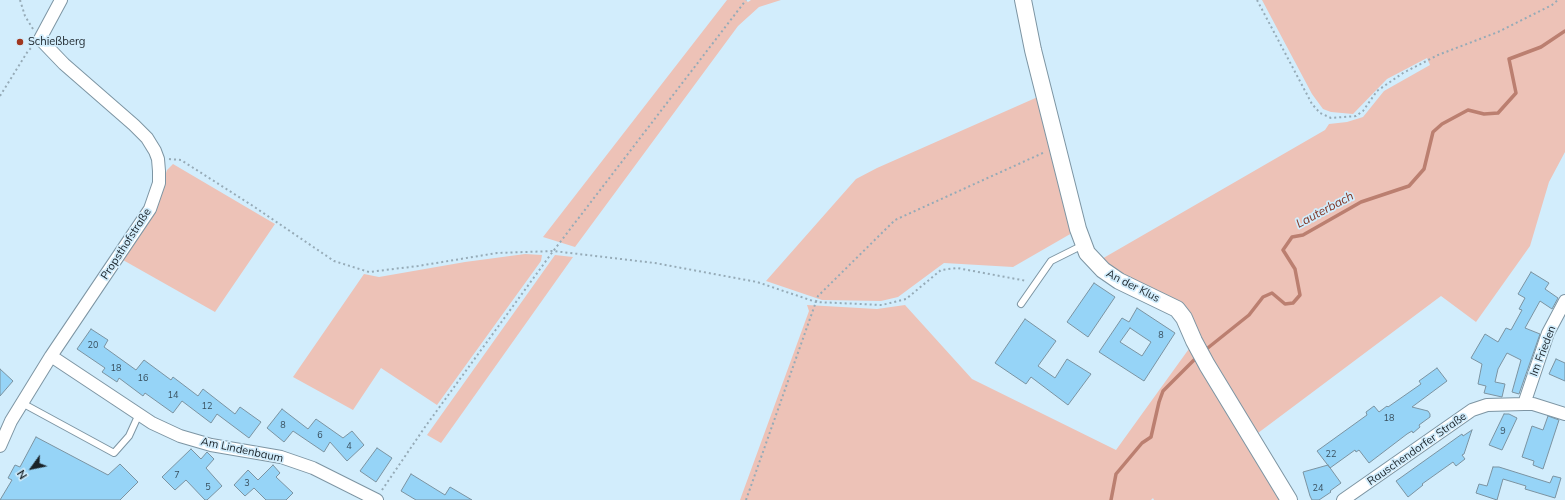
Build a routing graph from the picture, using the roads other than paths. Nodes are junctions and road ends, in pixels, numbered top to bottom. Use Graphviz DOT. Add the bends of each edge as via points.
graph roads {
  1 [pos="61,0"];
  2 [pos="1023,0"];
  3 [pos="1083,245"];
  4 [pos="1565,301"];
  5 [pos="1022,304"];
  6 [pos="51,356"];
  7 [pos="22,403"];
  8 [pos="1524,404"];
  9 [pos="139,414"];
  10 [pos="1565,414"];
  11 [pos="0,446"];
  12 [pos="376,500"];
  13 [pos="1290,500"];
  14 [pos="1344,500"];
  1 -- 6 [label="street, Propsthofstraße" via="40,39 64,64 147,138 158,159 159,183 150,209"];
  2 -- 3 [label="street, An der Klus" via="1033,50"];
  3 -- 5 [label="lane" via="1051,261"];
  3 -- 13 [label="street, An der Klus" via="1086,253 1103,270 1177,309 1207,365"];
  4 -- 8 [label="street, Im Frieden" via="1548,333"];
  6 -- 7 [label="street, Propsthofstraße"];
  6 -- 9 [label="street, Am Lindenbaum"];
  7 -- 9 [label="lane" via="114,453 129,436"];
  7 -- 11 [label="street, Propsthofstraße"];
  8 -- 10 [label="street, Rauschendorfer Straße" via="1533,404"];
  8 -- 14 [label="street, Rauschendorfer Straße" via="1487,405 1472,410"];
  9 -- 12 [label="street, Am Lindenbaum" via="180,436 211,445 281,457 313,468"];
}
